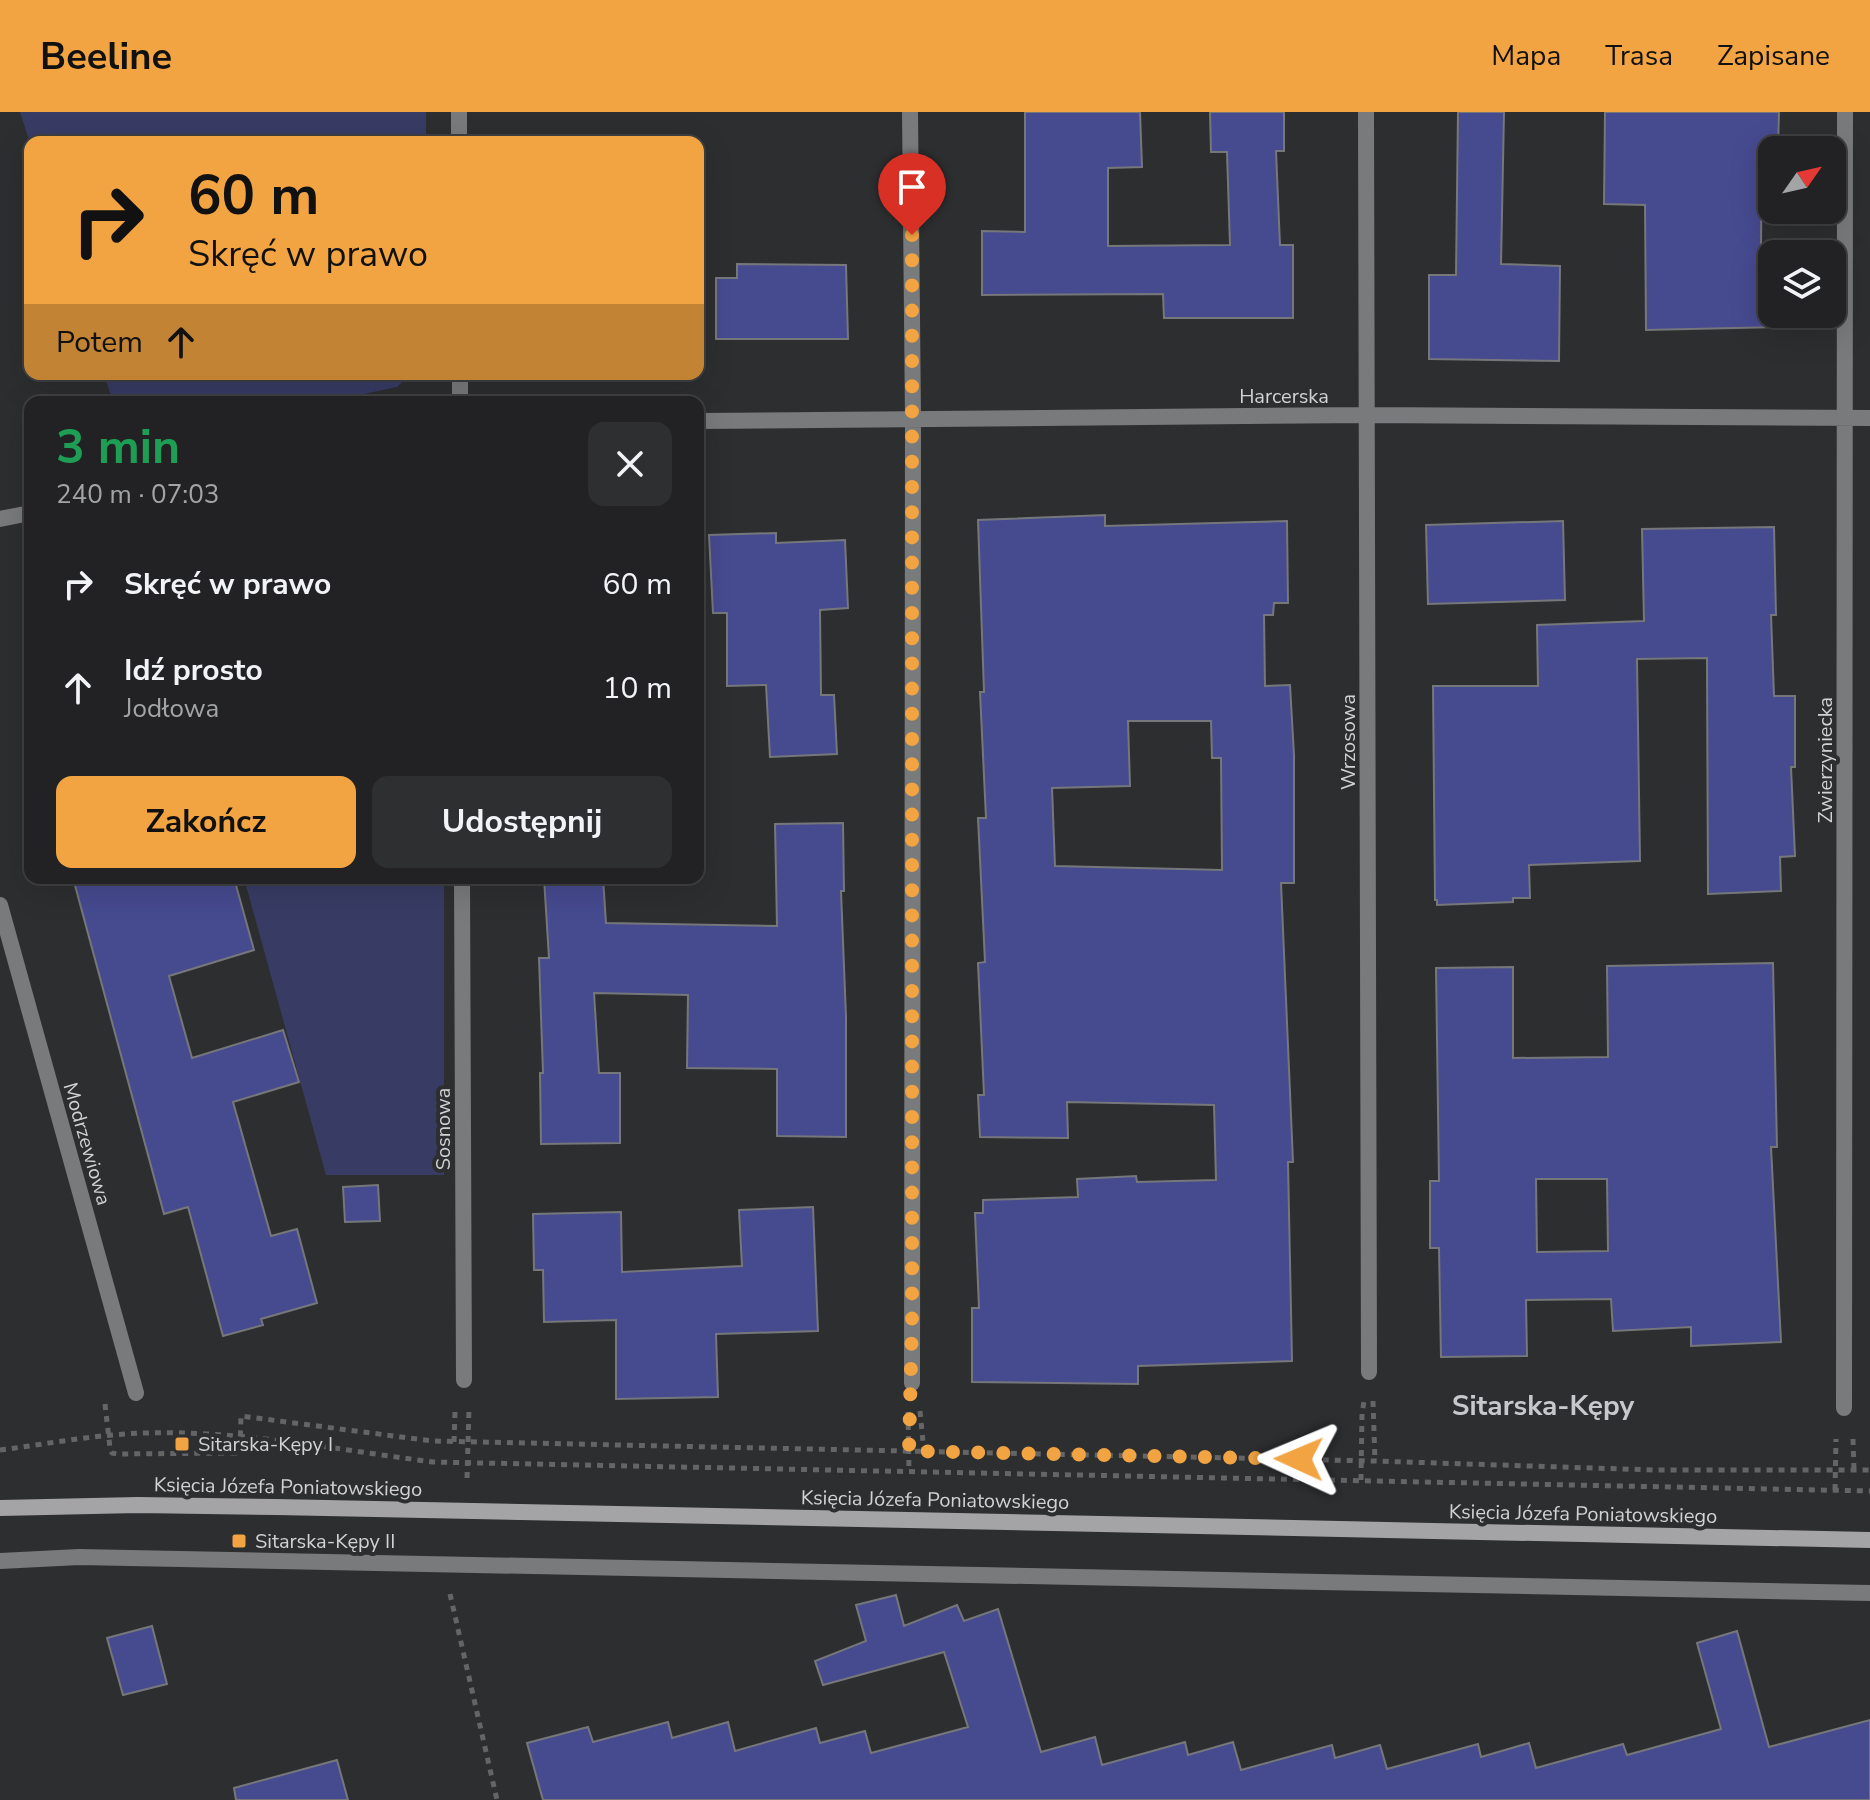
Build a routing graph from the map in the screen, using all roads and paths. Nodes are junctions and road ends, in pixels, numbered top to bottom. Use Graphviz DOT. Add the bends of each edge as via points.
graph roads {
  1 [pos="459,112"];
  2 [pos="910,112"];
  3 [pos="1366,112"];
  4 [pos="1845,112"];
  5 [pos="459,136"];
  6 [pos="1367,415"];
  7 [pos="1846,418"];
  8 [pos="1870,418"];
  9 [pos="913,419"];
  10 [pos="704,421"];
  11 [pos="24,514"];
  12 [pos="0,519"];
  13 [pos="462,884"];
  14 [pos="0,905"];
  15 [pos="1369,1372"];
  16 [pos="464,1380"];
  17 [pos="912,1383"];
  18 [pos="136,1393"];
  19 [pos="104,1401"];
  20 [pos="1844,1408"];
  21 [pos="109,1436"];
  22 [pos="240,1437"];
  23 [pos="468,1442"];
  24 [pos="0,1450"];
  25 [pos="909,1451"];
  26 [pos="1361,1461"];
  27 [pos="1375,1461"];
  28 [pos="467,1462"];
  29 [pos="1835,1470"];
  30 [pos="1870,1470"];
  31 [pos="909,1471"];
  32 [pos="1361,1480"];
  33 [pos="467,1486"];
  34 [pos="1835,1490"];
  35 [pos="1870,1491"];
  36 [pos="0,1508"];
  37 [pos="1870,1540"];
  38 [pos="0,1561"];
  39 [pos="449,1584"];
  40 [pos="1870,1593"];
  41 [pos="497,1800"];
  1 -- 5 [label="street"];
  2 -- 9 [label="street"];
  3 -- 6 [label="street, Wrzosowa"];
  4 -- 7 [label="street, Zwierzyniecka"];
  6 -- 7 [label="street, Harcerska"];
  6 -- 9 [label="street, Harcerska"];
  6 -- 15 [label="street, Wrzosowa"];
  7 -- 8 [label="street, Harcerska"];
  7 -- 20 [label="street, Zwierzyniecka"];
  9 -- 10 [label="street, Harcerska"];
  9 -- 17 [label="street"];
  11 -- 12 [label="street"];
  13 -- 16 [label="street, Sosnowa"];
  14 -- 18 [label="street, Modrzewiowa"];
  15 -- 26 [label="path"];
  15 -- 27 [label="path"];
  16 -- 23 [label="path"];
  17 -- 25 [label="path"];
  19 -- 21 [label="path"];
  20 -- 29 [label="path"];
  21 -- 22 [label="path"];
  21 -- 22 [label="path" via="112,1453 133,1454 236,1453"];
  21 -- 24 [label="path"];
  22 -- 23 [label="path" via="241,1416"];
  22 -- 28 [label="path"];
  23 -- 25 [label="path"];
  23 -- 28 [label="path"];
  25 -- 26 [label="path"];
  25 -- 31 [label="path"];
  26 -- 27 [label="path"];
  26 -- 32 [label="path"];
  27 -- 29 [label="path"];
  28 -- 31 [label="path"];
  28 -- 33 [label="path"];
  29 -- 30 [label="path"];
  29 -- 34 [label="path"];
  31 -- 32 [label="path"];
  32 -- 34 [label="path"];
  34 -- 35 [label="path"];
  36 -- 37 [label="street, Księcia Józefa Poniatowskiego" via="260,1506"];
  38 -- 40 [label="street" via="79,1557"];
  39 -- 41 [label="path"];
}
